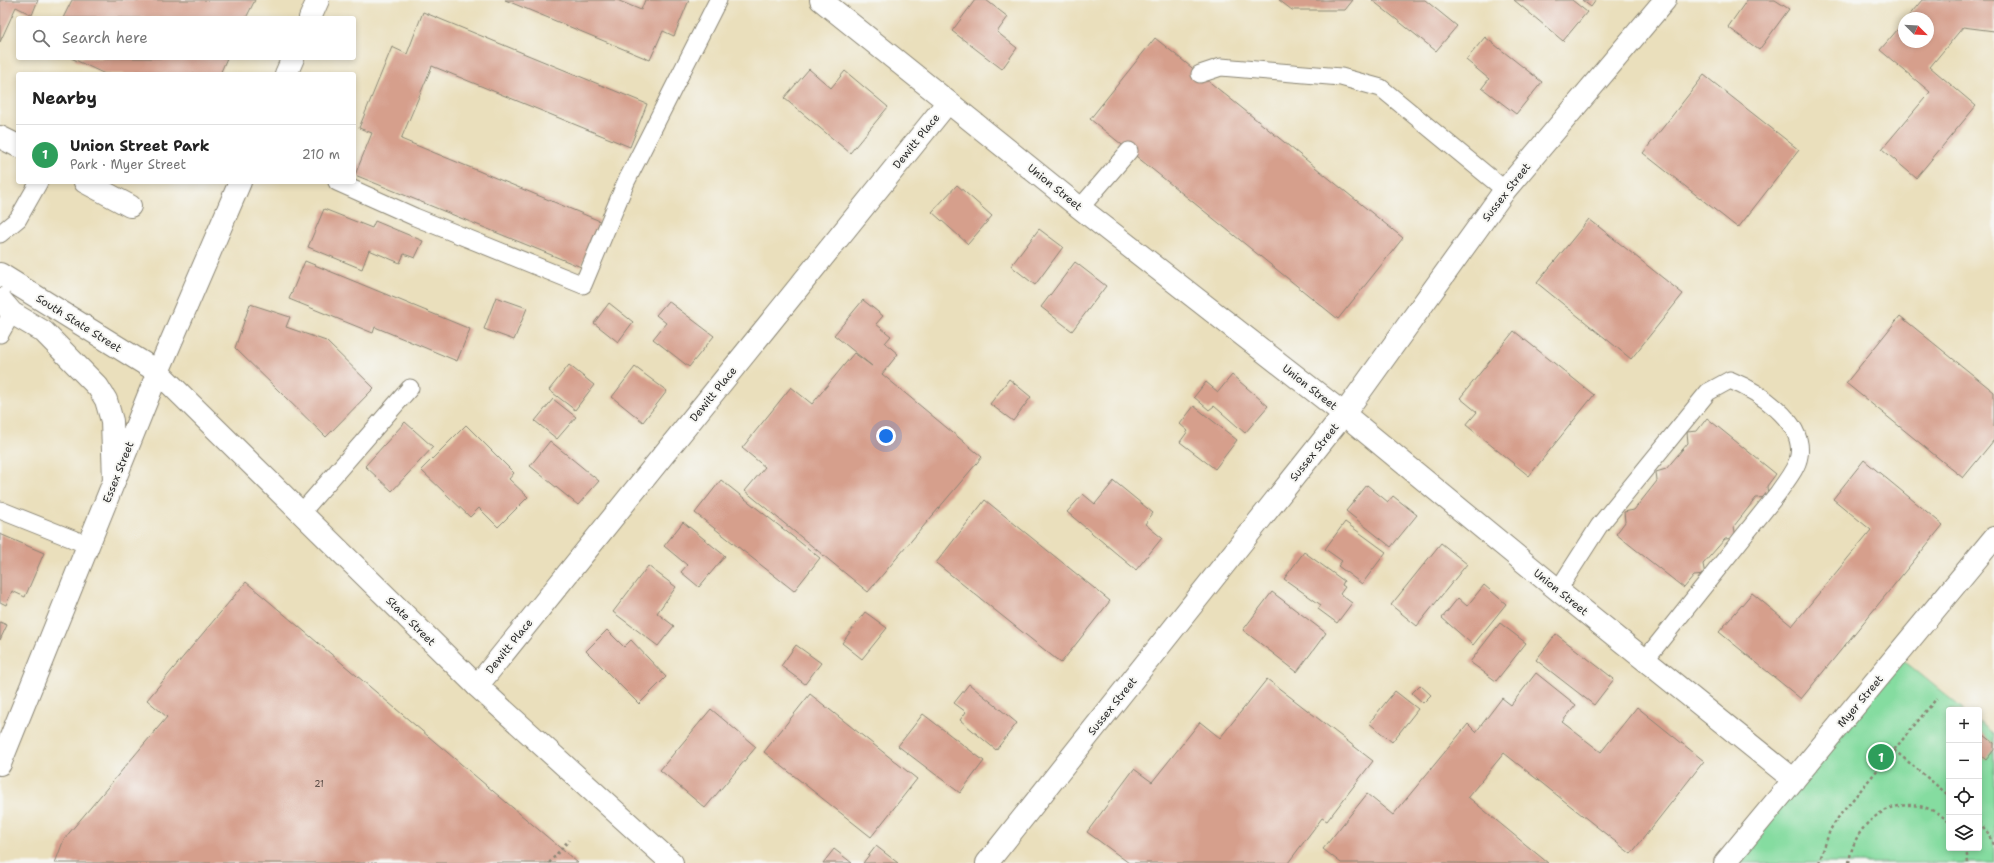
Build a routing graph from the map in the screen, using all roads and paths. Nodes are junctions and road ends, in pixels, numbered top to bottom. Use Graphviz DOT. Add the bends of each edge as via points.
graph roads {
  1 [pos="318,0"];
  2 [pos="718,0"];
  3 [pos="821,0"];
  4 [pos="1665,0"];
  5 [pos="311,16"];
  6 [pos="292,60"];
  7 [pos="287,72"];
  8 [pos="1200,74"];
  9 [pos="948,102"];
  10 [pos="0,137"];
  11 [pos="16,145"];
  12 [pos="1129,151"];
  13 [pos="38,184"];
  14 [pos="89,184"];
  15 [pos="239,184"];
  16 [pos="341,184"];
  17 [pos="1505,190"];
  18 [pos="130,206"];
  19 [pos="1080,208"];
  20 [pos="0,234"];
  21 [pos="0,274"];
  22 [pos="6,306"];
  23 [pos="0,334"];
  24 [pos="158,372"];
  25 [pos="410,388"];
  26 [pos="1344,414"];
  27 [pos="114,481"];
  28 [pos="0,510"];
  29 [pos="301,513"];
  30 [pos="1994,538"];
  31 [pos="88,545"];
  32 [pos="1558,590"];
  33 [pos="1646,660"];
  34 [pos="477,686"];
  35 [pos="1937,698"];
  36 [pos="4,740"];
  37 [pos="1894,750"];
  38 [pos="0,764"];
  39 [pos="1794,780"];
  40 [pos="1946,792"];
  41 [pos="1946,819"];
  42 [pos="1982,826"];
  43 [pos="569,840"];
  44 [pos="1994,847"];
  45 [pos="1966,851"];
  46 [pos="549,863"];
  47 [pos="672,863"];
  48 [pos="987,863"];
  49 [pos="1725,863"];
  50 [pos="1819,863"];
  51 [pos="1849,863"];
  52 [pos="1968,863"];
  1 -- 5 [label="street"];
  2 -- 16 [label="lane" via="626,182 583,285 415,217"];
  3 -- 9 [label="street, Union Street"];
  4 -- 17 [label="street, Sussex Street"];
  6 -- 7 [label="street"];
  8 -- 17 [label="lane" via="1221,68 1341,77 1381,88"];
  9 -- 19 [label="street, Union Street"];
  9 -- 34 [label="street, Dewitt Place"];
  10 -- 11 [label="street"];
  12 -- 19 [label="lane"];
  13 -- 20 [label="lane" via="18,219"];
  14 -- 18 [label="street"];
  15 -- 24 [label="street, Essex Street"];
  17 -- 26 [label="street, Sussex Street"];
  19 -- 26 [label="street, Union Street"];
  21 -- 24 [label="street, South State Street"];
  22 -- 23 [label="lane"];
  22 -- 27 [label="street" via="44,332 98,387 106,400 112,421"];
  24 -- 27 [label="street, Essex Street"];
  24 -- 29 [label="street, State Street"];
  25 -- 29 [label="lane"];
  26 -- 32 [label="street, Union Street"];
  26 -- 48 [label="street, Sussex Street"];
  27 -- 31 [label="street, Essex Street"];
  28 -- 31 [label="lane"];
  29 -- 34 [label="street, State Street"];
  30 -- 39 [label="street, Myer Street"];
  31 -- 36 [label="street, Essex Street"];
  32 -- 33 [label="street, Union Street"];
  32 -- 33 [label="lane" via="1599,526 1708,392 1730,380 1748,387 1772,403 1797,434 1799,456 1792,472"];
  33 -- 39 [label="street, Union Street"];
  34 -- 47 [label="street, State Street"];
  35 -- 37 [label="path"];
  36 -- 38 [label="street, Essex Street"];
  37 -- 40 [label="path"];
  37 -- 50 [label="path" via="1830,830"];
  39 -- 49 [label="street, Myer Street"];
  41 -- 51 [label="path" via="1924,807 1906,805 1887,809 1871,818 1858,833"];
  42 -- 44 [label="path"];
  43 -- 46 [label="path"];
  45 -- 52 [label="path"];
}
